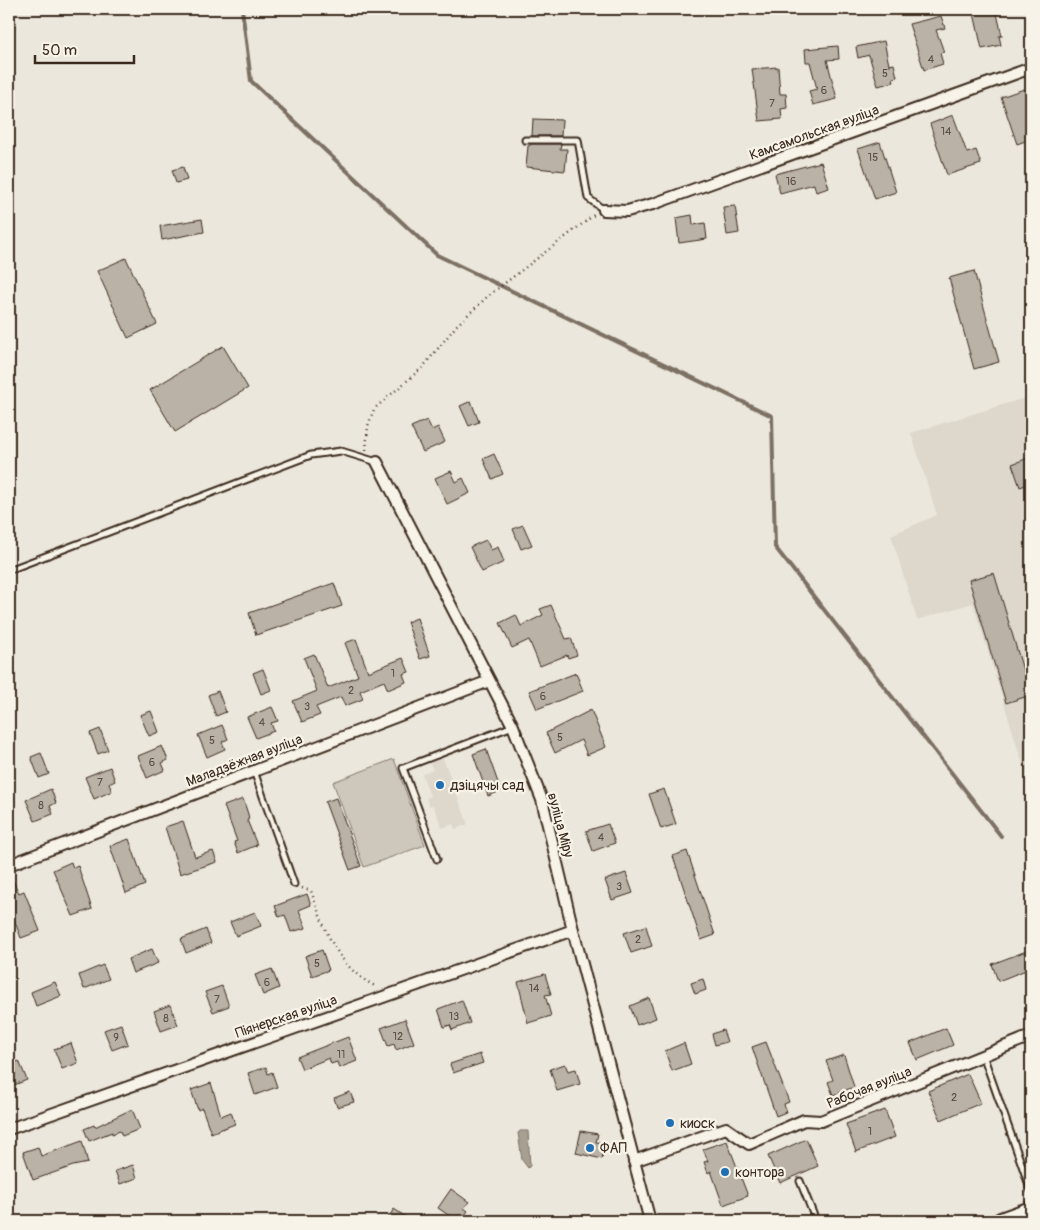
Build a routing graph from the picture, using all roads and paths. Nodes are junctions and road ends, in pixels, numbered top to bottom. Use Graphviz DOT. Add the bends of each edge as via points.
graph roads {
  1 [pos="1031,68"];
  2 [pos="526,140"];
  3 [pos="604,210"];
  4 [pos="366,459"];
  5 [pos="377,462"];
  6 [pos="9,570"];
  7 [pos="489,680"];
  8 [pos="513,726"];
  9 [pos="254,771"];
  10 [pos="437,859"];
  11 [pos="9,865"];
  12 [pos="294,884"];
  13 [pos="573,930"];
  14 [pos="392,994"];
  15 [pos="1031,1036"];
  16 [pos="983,1055"];
  17 [pos="9,1128"];
  18 [pos="634,1161"];
  19 [pos="800,1181"];
  20 [pos="1031,1191"];
  21 [pos="1031,1210"];
  22 [pos="650,1221"];
  23 [pos="816,1221"];
  24 [pos="1001,1221"];
  1 -- 3 [label="street, Камсамольская вуліца" via="653,204 627,210"];
  2 -- 3 [label="lane" via="578,140 588,198"];
  3 -- 4 [label="path" via="590,216 493,292 456,325 423,367 374,409 368,426"];
  4 -- 5 [label="lane"];
  4 -- 6 [label="lane" via="341,451 311,455"];
  5 -- 7 [label="street, вуліца Міру"];
  7 -- 8 [label="street, вуліца Міру"];
  7 -- 9 [label="street, Маладзёжная вуліца"];
  8 -- 10 [label="lane" via="403,768"];
  8 -- 13 [label="street, вуліца Міру" via="542,800"];
  9 -- 11 [label="street, Маладзёжная вуліца"];
  9 -- 12 [label="lane"];
  12 -- 14 [label="path" via="311,892 329,941 338,955 361,978"];
  13 -- 14 [label="street, Піянерская вуліца"];
  13 -- 18 [label="street, вуліца Міру"];
  14 -- 17 [label="street, Піянерская вуліца"];
  15 -- 16 [label="street, Рабочая вуліца"];
  16 -- 18 [label="street, Рабочая вуліца" via="821,1121 804,1120 749,1144 726,1128"];
  16 -- 20 [label="lane"];
  18 -- 22 [label="street, вуліца Міру"];
  19 -- 23 [label="lane"];
  21 -- 24 [label="main road"];
}
